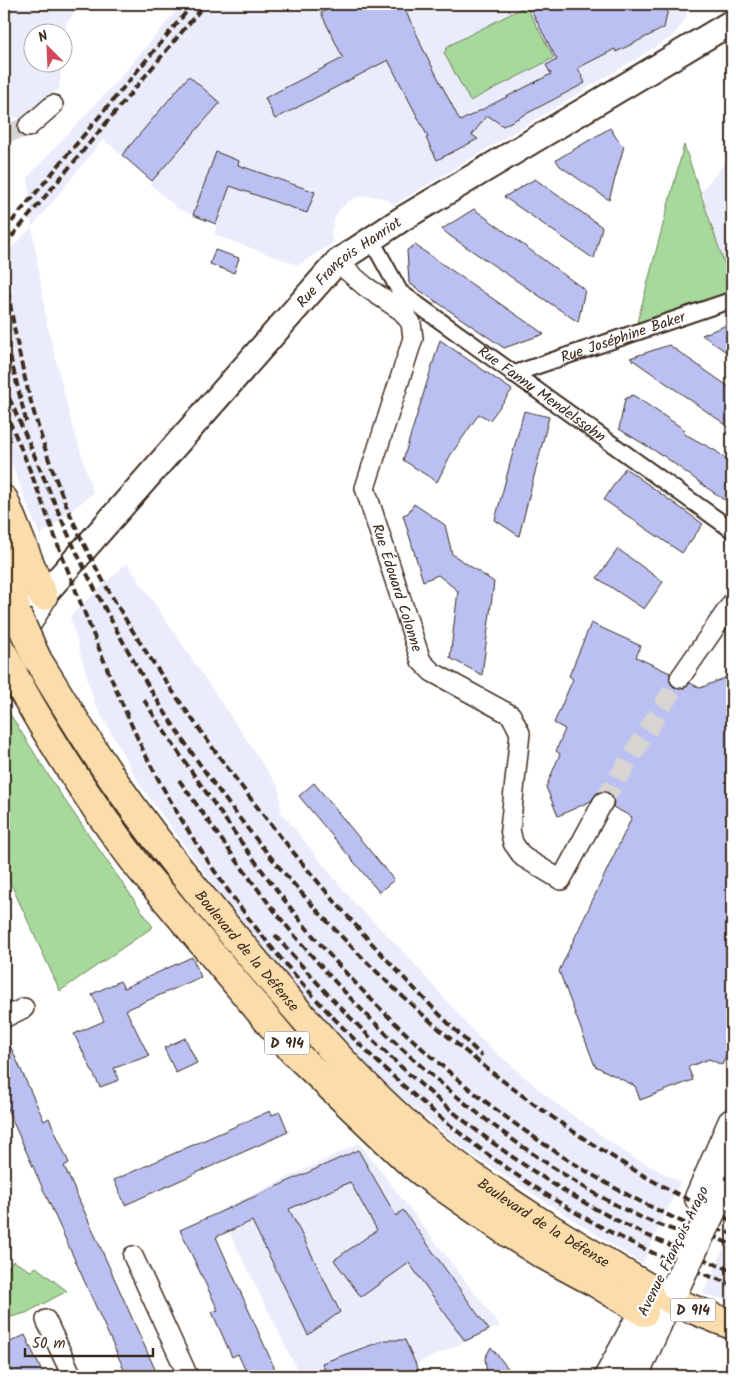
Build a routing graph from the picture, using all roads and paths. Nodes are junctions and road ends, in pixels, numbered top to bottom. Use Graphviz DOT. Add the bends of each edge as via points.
graph roads {
  1 [pos="732,22"];
  2 [pos="53,105"];
  3 [pos="28,127"];
  4 [pos="371,239"];
  5 [pos="337,262"];
  6 [pos="732,300"];
  7 [pos="513,374"];
  8 [pos="4,500"];
  9 [pos="732,530"];
  10 [pos="4,562"];
  11 [pos="4,587"];
  12 [pos="43,596"];
  13 [pos="732,603"];
  14 [pos="18,616"];
  15 [pos="4,655"];
  16 [pos="11,673"];
  17 [pos="680,678"];
  18 [pos="603,802"];
  19 [pos="24,1008"];
  20 [pos="4,1018"];
  21 [pos="732,1123"];
  22 [pos="732,1173"];
  23 [pos="707,1201"];
  24 [pos="133,1256"];
  25 [pos="661,1294"];
  26 [pos="46,1320"];
  27 [pos="732,1325"];
  28 [pos="72,1376"];
  29 [pos="188,1376"];
  30 [pos="609,1376"];
  31 [pos="634,1376"];
  1 -- 4 [label="street, Rue François Hanriot"];
  2 -- 3 [label="street"];
  4 -- 5 [label="street, Rue François Hanriot"];
  4 -- 7 [label="street, Rue Fanny Mendelssohn" via="400,292"];
  5 -- 12 [label="street, Rue François Hanriot"];
  5 -- 18 [label="street, Rue Édouard Colonne" via="366,288 402,311 411,322 413,338 365,488 421,661 432,672 511,715 520,733 510,828 512,844 523,857 561,880"];
  6 -- 7 [label="street, Rue Joséphine Baker"];
  7 -- 9 [label="street, Rue Fanny Mendelssohn"];
  8 -- 12 [label="main road"];
  10 -- 14 [label="main road"];
  11 -- 14 [label="main road, Boulevard de la Défense / D 914"];
  12 -- 16 [label="main road"];
  13 -- 17 [label="street"];
  14 -- 25 [label="main road, Boulevard de la Défense / D 914, bridge" via="37,659 80,730 147,827 237,939 356,1076 437,1150 494,1191 548,1228"];
  15 -- 16 [label="main road, Boulevard de la Défense / D 914, bridge"];
  16 -- 25 [label="main road, Boulevard de la Défense / D 914" via="89,800 138,866 294,1052 360,1117 426,1175 540,1253 596,1282"];
  19 -- 20 [label="street"];
  21 -- 23 [label="main road, Avenue François Arago"];
  22 -- 23 [label="main road, Avenue François Arago"];
  23 -- 25 [label="main road, Avenue François Arago, bridge"];
  24 -- 29 [label="street"];
  25 -- 27 [label="main road, Boulevard de la Défense / D 914"];
  25 -- 30 [label="main road, Avenue François Arago"];
  25 -- 31 [label="main road, Avenue François Arago"];
  26 -- 28 [label="street"];
}
